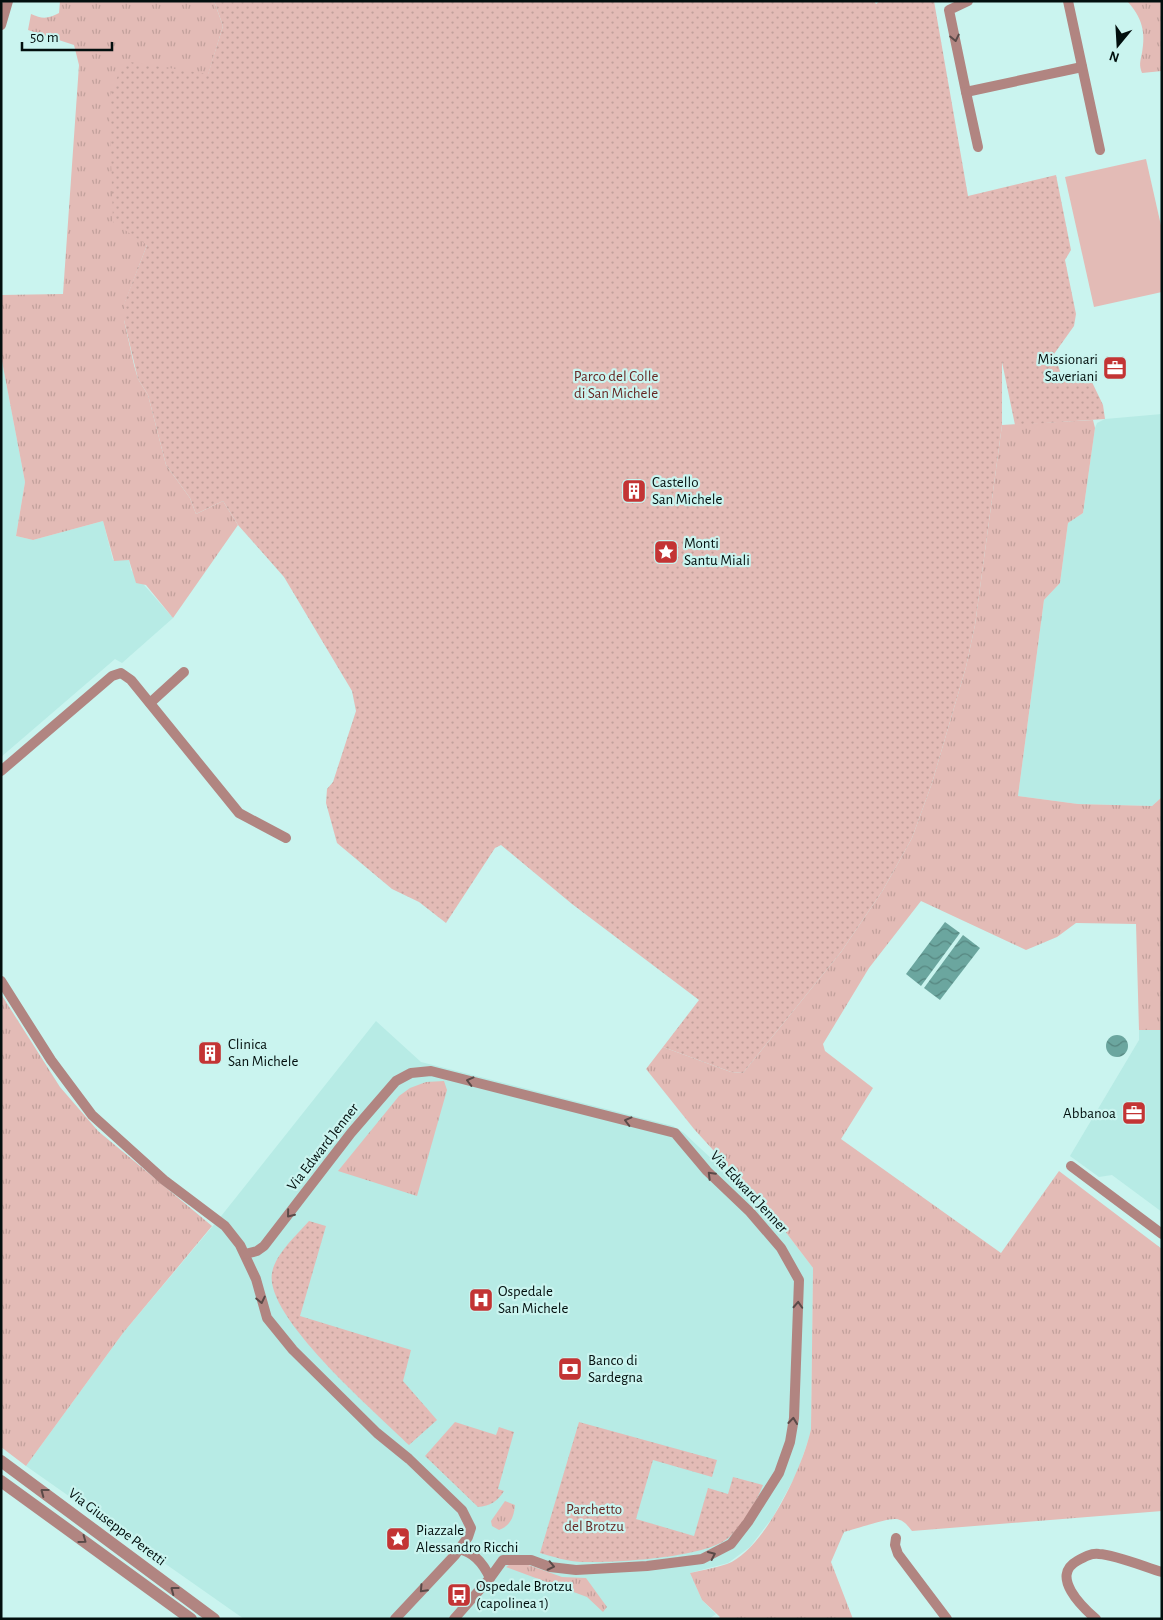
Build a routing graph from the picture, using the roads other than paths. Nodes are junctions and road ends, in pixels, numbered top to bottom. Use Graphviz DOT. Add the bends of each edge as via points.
graph roads {
  1 [pos="968,1"];
  2 [pos="1068,1"];
  3 [pos="5,6"];
  4 [pos="1,25"];
  5 [pos="1082,67"];
  6 [pos="966,92"];
  7 [pos="978,147"];
  8 [pos="1100,150"];
  9 [pos="184,672"];
  10 [pos="150,703"];
  11 [pos="1,772"];
  12 [pos="286,838"];
  13 [pos="1,981"];
  14 [pos="1071,1166"];
  15 [pos="1162,1234"];
  16 [pos="245,1254"];
  17 [pos="1,1461"];
  18 [pos="1,1481"];
  19 [pos="896,1538"];
  20 [pos="459,1549"];
  21 [pos="1162,1572"];
  22 [pos="490,1578"];
  23 [pos="191,1619"];
  24 [pos="214,1619"];
  25 [pos="395,1619"];
  26 [pos="454,1619"];
  27 [pos="947,1619"];
  28 [pos="1096,1619"];
  1 -- 6 [label="street, one-way" via="949,10"];
  2 -- 5 [label="street"];
  3 -- 4 [label="street"];
  5 -- 6 [label="street"];
  5 -- 8 [label="street"];
  6 -- 7 [label="street"];
  9 -- 10 [label="street"];
  10 -- 11 [label="street" via="131,680 121,673 112,676"];
  10 -- 12 [label="street" via="239,813"];
  13 -- 16 [label="street" via="51,1060 92,1115 164,1180 225,1226"];
  14 -- 15 [label="street"];
  16 -- 20 [label="street, one-way" via="267,1318 293,1350 377,1433 462,1510 471,1528"];
  22 -- 16 [label="street, Via Edward Jenner, one-way" via="503,1560 531,1560 550,1567 576,1570 646,1566 702,1559 731,1544 779,1473 790,1442 794,1418 799,1280 781,1248 675,1133 431,1071 411,1073 396,1081 351,1133 264,1246"];
  24 -- 17 [label="street, Via Giuseppe Peretti, one-way"];
  18 -- 23 [label="street, Via Giuseppe Peretti, one-way"];
  19 -- 27 [label="street" via="898,1554"];
  20 -- 22 [label="street" via="466,1550 485,1566"];
  20 -- 25 [label="street, one-way"];
  21 -- 28 [label="street" via="1099,1554 1085,1556 1072,1563 1067,1583 1073,1596"];
  22 -- 26 [label="street"];
}
